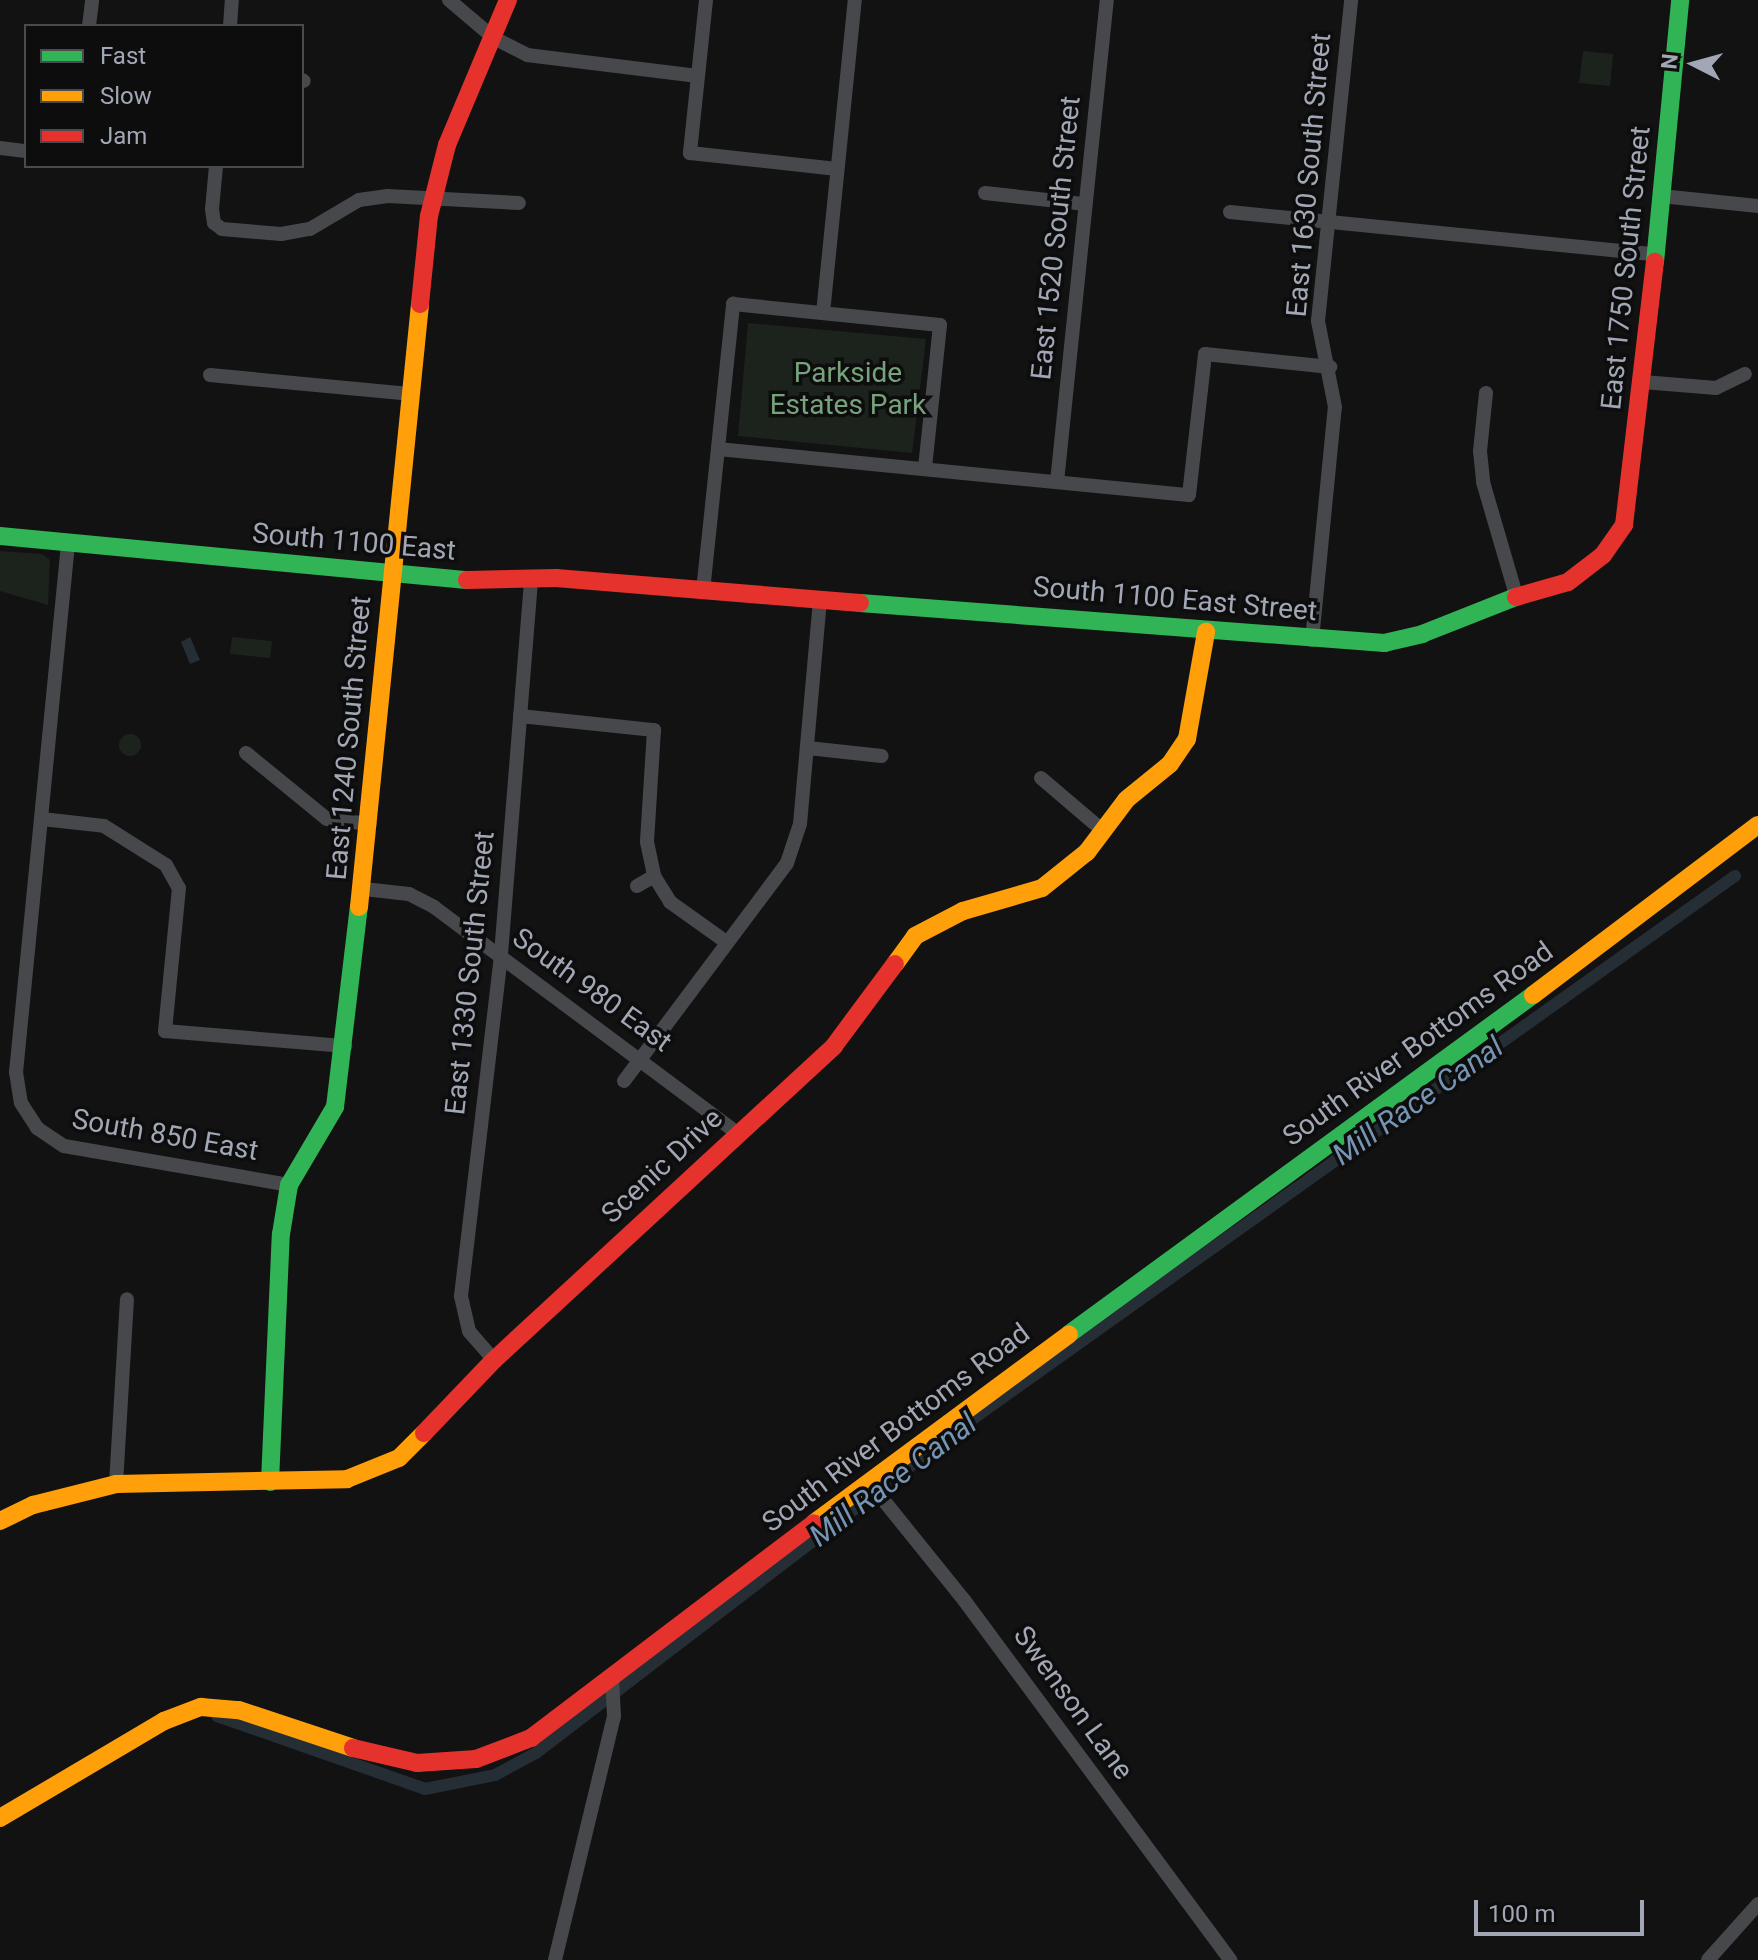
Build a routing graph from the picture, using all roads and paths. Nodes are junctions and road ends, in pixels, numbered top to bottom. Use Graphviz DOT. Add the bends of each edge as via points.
graph roads {
  1 [pos="92,0"];
  2 [pos="232,0"];
  3 [pos="449,0"];
  4 [pos="508,0"];
  5 [pos="706,0"];
  6 [pos="855,0"];
  7 [pos="1107,0"];
  8 [pos="1351,0"];
  9 [pos="1680,0"];
  10 [pos="89,24"];
  11 [pos="230,24"];
  12 [pos="494,38"];
  13 [pos="698,76"];
  14 [pos="0,148"];
  15 [pos="24,151"];
  16 [pos="216,168"];
  17 [pos="837,169"];
  18 [pos="985,193"];
  19 [pos="433,195"];
  20 [pos="1661,196"];
  21 [pos="519,203"];
  22 [pos="1085,204"];
  23 [pos="1758,206"];
  24 [pos="1230,212"];
  25 [pos="1328,223"];
  26 [pos="1654,254"];
  27 [pos="823,313"];
  28 [pos="1330,367"];
  29 [pos="1745,374"];
  30 [pos="210,375"];
  31 [pos="1643,382"];
  32 [pos="1486,393"];
  33 [pos="412,394"];
  34 [pos="718,449"];
  35 [pos="925,468"];
  36 [pos="1057,482"];
  37 [pos="0,536"];
  38 [pos="1615,538"];
  39 [pos="68,544"];
  40 [pos="391,572"];
  41 [pos="531,580"];
  42 [pos="703,591"];
  43 [pos="1517,598"];
  44 [pos="820,602"];
  45 [pos="1206,632"];
  46 [pos="1312,640"];
  47 [pos="520,716"];
  48 [pos="808,748"];
  49 [pos="246,753"];
  50 [pos="882,756"];
  51 [pos="1041,778"];
  52 [pos="42,819"];
  53 [pos="370,824"];
  54 [pos="1758,825"];
  55 [pos="1102,830"];
  56 [pos="654,876"];
  57 [pos="637,886"];
  58 [pos="364,889"];
  59 [pos="726,942"];
  60 [pos="501,954"];
  61 [pos="345,1046"];
  62 [pos="642,1058"];
  63 [pos="624,1081"];
  64 [pos="737,1133"];
  65 [pos="289,1185"];
  66 [pos="127,1299"];
  67 [pos="494,1360"];
  68 [pos="270,1482"];
  69 [pos="116,1484"];
  70 [pos="874,1489"];
  71 [pos="0,1521"];
  72 [pos="614,1688"];
  73 [pos="0,1818"];
  74 [pos="1758,1904"];
  75 [pos="555,1960"];
  76 [pos="1230,1960"];
  77 [pos="1708,1960"];
  1 -- 10 [label="street"];
  2 -- 11 [label="street"];
  3 -- 12 [label="street"];
  4 -- 12 [label="street, East 1240 South Street"];
  5 -- 13 [label="street"];
  6 -- 17 [label="street"];
  7 -- 22 [label="street, East 1520 South Street"];
  8 -- 25 [label="street, East 1630 South Street"];
  9 -- 20 [label="street, East 1750 South Street"];
  12 -- 13 [label="street" via="527,55"];
  12 -- 19 [label="street, East 1240 South Street" via="457,118"];
  13 -- 17 [label="street" via="690,153"];
  14 -- 15 [label="street"];
  16 -- 19 [label="street" via="214,223 222,229 281,234 310,229 359,200"];
  17 -- 27 [label="street"];
  18 -- 22 [label="street"];
  19 -- 21 [label="street"];
  19 -- 33 [label="street, East 1240 South Street"];
  20 -- 23 [label="street"];
  20 -- 26 [label="street, East 1750 South Street"];
  22 -- 36 [label="street, East 1520 South Street"];
  24 -- 25 [label="street"];
  25 -- 26 [label="street"];
  25 -- 28 [label="street, East 1630 South Street" via="1318,321"];
  26 -- 31 [label="street, East 1750 South Street"];
  27 -- 34 [label="street" via="733,304"];
  27 -- 35 [label="street" via="940,325"];
  28 -- 36 [label="street" via="1205,354 1189,495"];
  28 -- 46 [label="street, East 1630 South Street" via="1335,407"];
  29 -- 31 [label="street" via="1716,388"];
  30 -- 33 [label="street"];
  31 -- 38 [label="street, East 1750 South Street" via="1632,483 1624,525"];
  32 -- 43 [label="street" via="1480,451 1483,482"];
  33 -- 40 [label="street, East 1240 South Street"];
  34 -- 35 [label="street"];
  34 -- 42 [label="street"];
  35 -- 36 [label="street"];
  37 -- 39 [label="street, South 1100 East"];
  38 -- 43 [label="street, South 1100 East Street" via="1603,555 1568,582"];
  39 -- 40 [label="street, South 1100 East"];
  39 -- 52 [label="street"];
  40 -- 41 [label="street, South 1100 East" via="477,581"];
  40 -- 53 [label="street, East 1240 South Street"];
  41 -- 42 [label="street, South 1100 East"];
  41 -- 47 [label="street, East 1330 South Street"];
  42 -- 44 [label="street, South 1100 East Street"];
  43 -- 46 [label="street, South 1100 East Street" via="1384,643"];
  44 -- 45 [label="street, South 1100 East Street" via="1069,617"];
  44 -- 48 [label="street"];
  45 -- 46 [label="street, South 1100 East Street"];
  45 -- 55 [label="street, Scenic Drive" via="1187,739 1170,764 1127,799"];
  47 -- 56 [label="street" via="654,730 647,842"];
  47 -- 60 [label="street, East 1330 South Street"];
  48 -- 50 [label="street"];
  48 -- 59 [label="street" via="800,824 787,863"];
  49 -- 53 [label="street" via="327,819"];
  51 -- 55 [label="street"];
  52 -- 61 [label="street" via="104,826 166,865 179,888 165,1031"];
  52 -- 65 [label="street, South 850 East" via="16,1072 21,1103 37,1128 76,1150"];
  53 -- 58 [label="street, East 1240 South Street"];
  54 -- 70 [label="street, South River Bottoms Road"];
  55 -- 64 [label="street, Scenic Drive" via="1067,872 1042,888 963,911 915,936 834,1046"];
  56 -- 57 [label="street"];
  56 -- 59 [label="street" via="670,902"];
  58 -- 60 [label="street, South 980 East" via="409,894"];
  58 -- 61 [label="street, East 1240 South Street"];
  59 -- 62 [label="street"];
  60 -- 62 [label="street, South 980 East"];
  60 -- 67 [label="street, East 1330 South Street" via="461,1296 469,1331"];
  61 -- 65 [label="street, East 1240 South Street" via="335,1107"];
  62 -- 63 [label="street"];
  62 -- 64 [label="street, South 980 East"];
  64 -- 67 [label="street, Scenic Drive"];
  65 -- 68 [label="street, East 1240 South Street" via="281,1234"];
  66 -- 69 [label="street"];
  67 -- 68 [label="street, Scenic Drive" via="399,1458 376,1471 347,1479"];
  68 -- 69 [label="street, Scenic Drive"];
  69 -- 71 [label="street, Scenic Drive" via="33,1505"];
  70 -- 72 [label="street, South River Bottoms Road"];
  70 -- 76 [label="street, Swenson Lane" via="964,1600"];
  72 -- 73 [label="street, South River Bottoms Road" via="531,1738 490,1755 447,1763 388,1759 227,1707 188,1710"];
  72 -- 75 [label="street"];
  74 -- 77 [label="street"];
}
